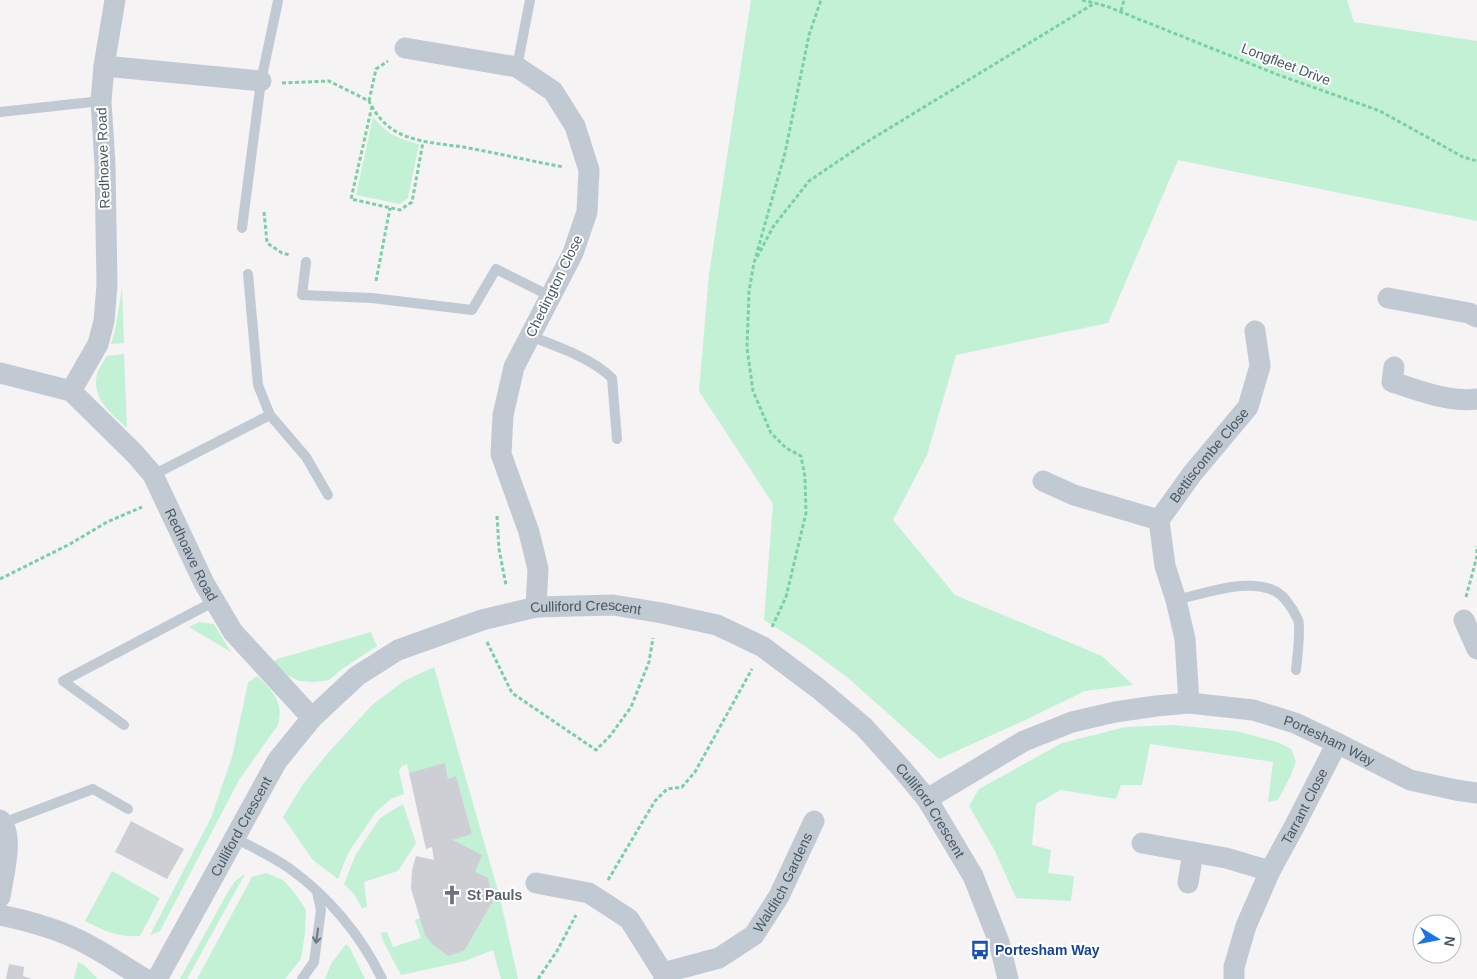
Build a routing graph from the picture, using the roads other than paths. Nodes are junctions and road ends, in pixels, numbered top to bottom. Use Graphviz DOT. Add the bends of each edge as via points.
graph roads {
  1 [pos="115,0"];
  2 [pos="530,0"];
  3 [pos="278,1"];
  4 [pos="405,48"];
  5 [pos="104,66"];
  6 [pos="517,67"];
  7 [pos="270,82"];
  8 [pos="101,100"];
  9 [pos="0,112"];
  10 [pos="242,228"];
  11 [pos="306,262"];
  12 [pos="248,274"];
  13 [pos="550,296"];
  14 [pos="1388,298"];
  15 [pos="1477,318"];
  16 [pos="1255,331"];
  17 [pos="530,336"];
  18 [pos="1394,367"];
  19 [pos="0,373"];
  20 [pos="71,391"];
  21 [pos="1477,399"];
  22 [pos="270,415"];
  23 [pos="618,439"];
  24 [pos="153,475"];
  25 [pos="1043,481"];
  26 [pos="328,495"];
  27 [pos="1160,520"];
  28 [pos="1176,600"];
  29 [pos="215,601"];
  30 [pos="536,606"];
  31 [pos="1464,620"];
  32 [pos="1477,649"];
  33 [pos="1296,670"];
  34 [pos="1189,703"];
  35 [pos="312,718"];
  36 [pos="124,725"];
  37 [pos="1337,743"];
  38 [pos="1477,793"];
  39 [pos="928,799"];
  40 [pos="128,809"];
  41 [pos="1,821"];
  42 [pos="814,821"];
  43 [pos="235,838"];
  44 [pos="1142,843"];
  45 [pos="1193,852"];
  46 [pos="1270,871"];
  47 [pos="536,883"];
  48 [pos="1188,883"];
  49 [pos="316,891"];
  50 [pos="0,896"];
  51 [pos="0,915"];
  52 [pos="664,976"];
  53 [pos="145,979"];
  54 [pos="157,979"];
  55 [pos="302,979"];
  56 [pos="382,979"];
  57 [pos="1008,979"];
  58 [pos="1234,979"];
  1 -- 5 [label="street, Redhoave Road"];
  2 -- 6 [label="lane"];
  3 -- 7 [label="lane"];
  4 -- 6 [label="street, Chedington Close"];
  5 -- 7 [label="street"];
  5 -- 8 [label="street, Redhoave Road"];
  6 -- 13 [label="street, Chedington Close" via="553,91 575,126 589,170 587,212 573,253"];
  7 -- 10 [label="lane"];
  8 -- 9 [label="lane"];
  8 -- 20 [label="street, Redhoave Road" via="107,285 104,321 98,344"];
  11 -- 13 [label="lane" via="302,294 372,298 472,310 496,269"];
  12 -- 22 [label="lane" via="258,385"];
  13 -- 17 [label="street, Chedington Close"];
  14 -- 15 [label="street" via="1469,313"];
  16 -- 27 [label="street, Bettiscombe Close" via="1260,366 1248,408 1192,474"];
  17 -- 23 [label="lane" via="602,368 612,378"];
  17 -- 30 [label="street, Chedington Close" via="514,367 502,415 501,454 529,532 538,569"];
  18 -- 21 [label="street" via="1392,382 1464,401"];
  19 -- 20 [label="street"];
  20 -- 24 [label="street, Redhoave Road"];
  22 -- 24 [label="lane"];
  22 -- 26 [label="lane" via="306,457"];
  24 -- 29 [label="street, Redhoave Road"];
  25 -- 27 [label="street" via="1074,495"];
  27 -- 28 [label="street" via="1165,566"];
  28 -- 33 [label="lane" via="1233,587 1271,589 1289,604 1299,621"];
  28 -- 34 [label="street" via="1185,639"];
  29 -- 35 [label="street, Redhoave Road" via="234,632"];
  29 -- 36 [label="lane" via="63,681"];
  30 -- 35 [label="street, Culliford Crescent" via="482,620 398,650 357,676"];
  30 -- 39 [label="street, Culliford Crescent" via="613,605 662,613 717,625 762,647 864,727"];
  31 -- 32 [label="street"];
  34 -- 37 [label="street, Portesham Way" via="1253,710 1295,723"];
  34 -- 39 [label="street, Portesham Way" via="1148,707 1072,722 1024,741"];
  35 -- 43 [label="street, Culliford Crescent" via="277,761"];
  37 -- 38 [label="street, Portesham Way" via="1410,780"];
  37 -- 46 [label="street, Tarrant Close"];
  39 -- 57 [label="street, Culliford Crescent" via="973,876 999,942"];
  40 -- 41 [label="lane" via="93,789"];
  41 -- 50 [label="street" via="8,848"];
  42 -- 52 [label="street, Walditch Gardens" via="779,896 754,935 719,958"];
  43 -- 49 [label="lane" via="288,867"];
  43 -- 54 [label="street, Culliford Crescent"];
  44 -- 45 [label="street"];
  45 -- 46 [label="street"];
  45 -- 48 [label="street"];
  46 -- 58 [label="street, Tarrant Close" via="1246,926 1234,967"];
  47 -- 52 [label="street, Walditch Gardens" via="589,894 629,919"];
  49 -- 55 [label="lane, one-way" via="321,910 314,962"];
  49 -- 56 [label="lane" via="350,927"];
  51 -- 53 [label="street" via="49,928 84,942"];
}
